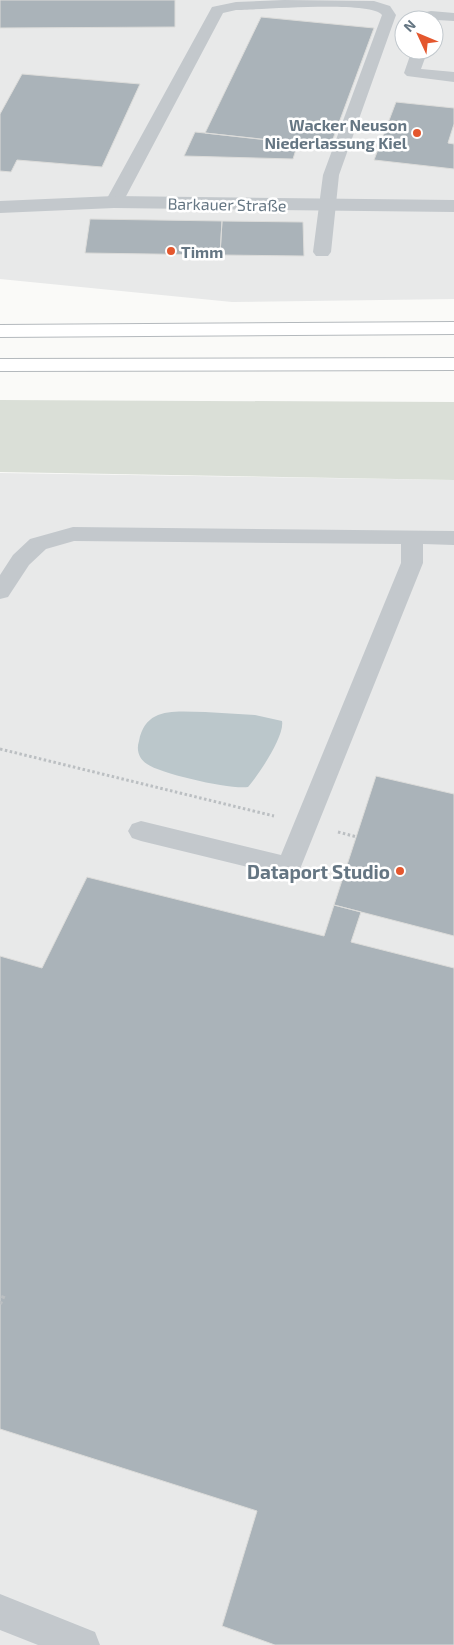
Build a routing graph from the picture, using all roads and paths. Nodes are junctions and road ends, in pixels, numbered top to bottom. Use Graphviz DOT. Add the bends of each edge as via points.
graph roads {
  1 [pos="417,60"];
  2 [pos="454,77"];
  3 [pos="114,202"];
  4 [pos="328,206"];
  5 [pos="454,206"];
  6 [pos="0,207"];
  7 [pos="322,252"];
  8 [pos="454,328"];
  9 [pos="0,331"];
  10 [pos="454,364"];
  11 [pos="0,365"];
  12 [pos="412,538"];
  13 [pos="454,538"];
  14 [pos="0,592"];
  15 [pos="0,749"];
  16 [pos="306,824"];
  17 [pos="141,831"];
  18 [pos="358,837"];
  19 [pos="4,1294"];
  20 [pos="0,1304"];
  21 [pos="0,1612"];
  22 [pos="82,1645"];
  1 -- 2 [label="lane" via="412,73"];
  3 -- 4 [label="street, Barkauer Straße"];
  3 -- 4 [label="lane" via="217,10 236,6 351,2 374,5 385,9 389,16 331,175"];
  3 -- 6 [label="street, Barkauer Straße"];
  4 -- 5 [label="street, Barkauer Straße"];
  4 -- 7 [label="lane"];
  8 -- 9 [label="highway"];
  10 -- 11 [label="highway"];
  12 -- 13 [label="lane"];
  12 -- 14 [label="lane" via="73,534 38,544 21,560"];
  12 -- 16 [label="lane" via="412,563"];
  15 -- 16 [label="path"];
  16 -- 17 [label="lane" via="289,867"];
  16 -- 18 [label="path"];
  19 -- 20 [label="path"];
  21 -- 22 [label="lane"];
}
